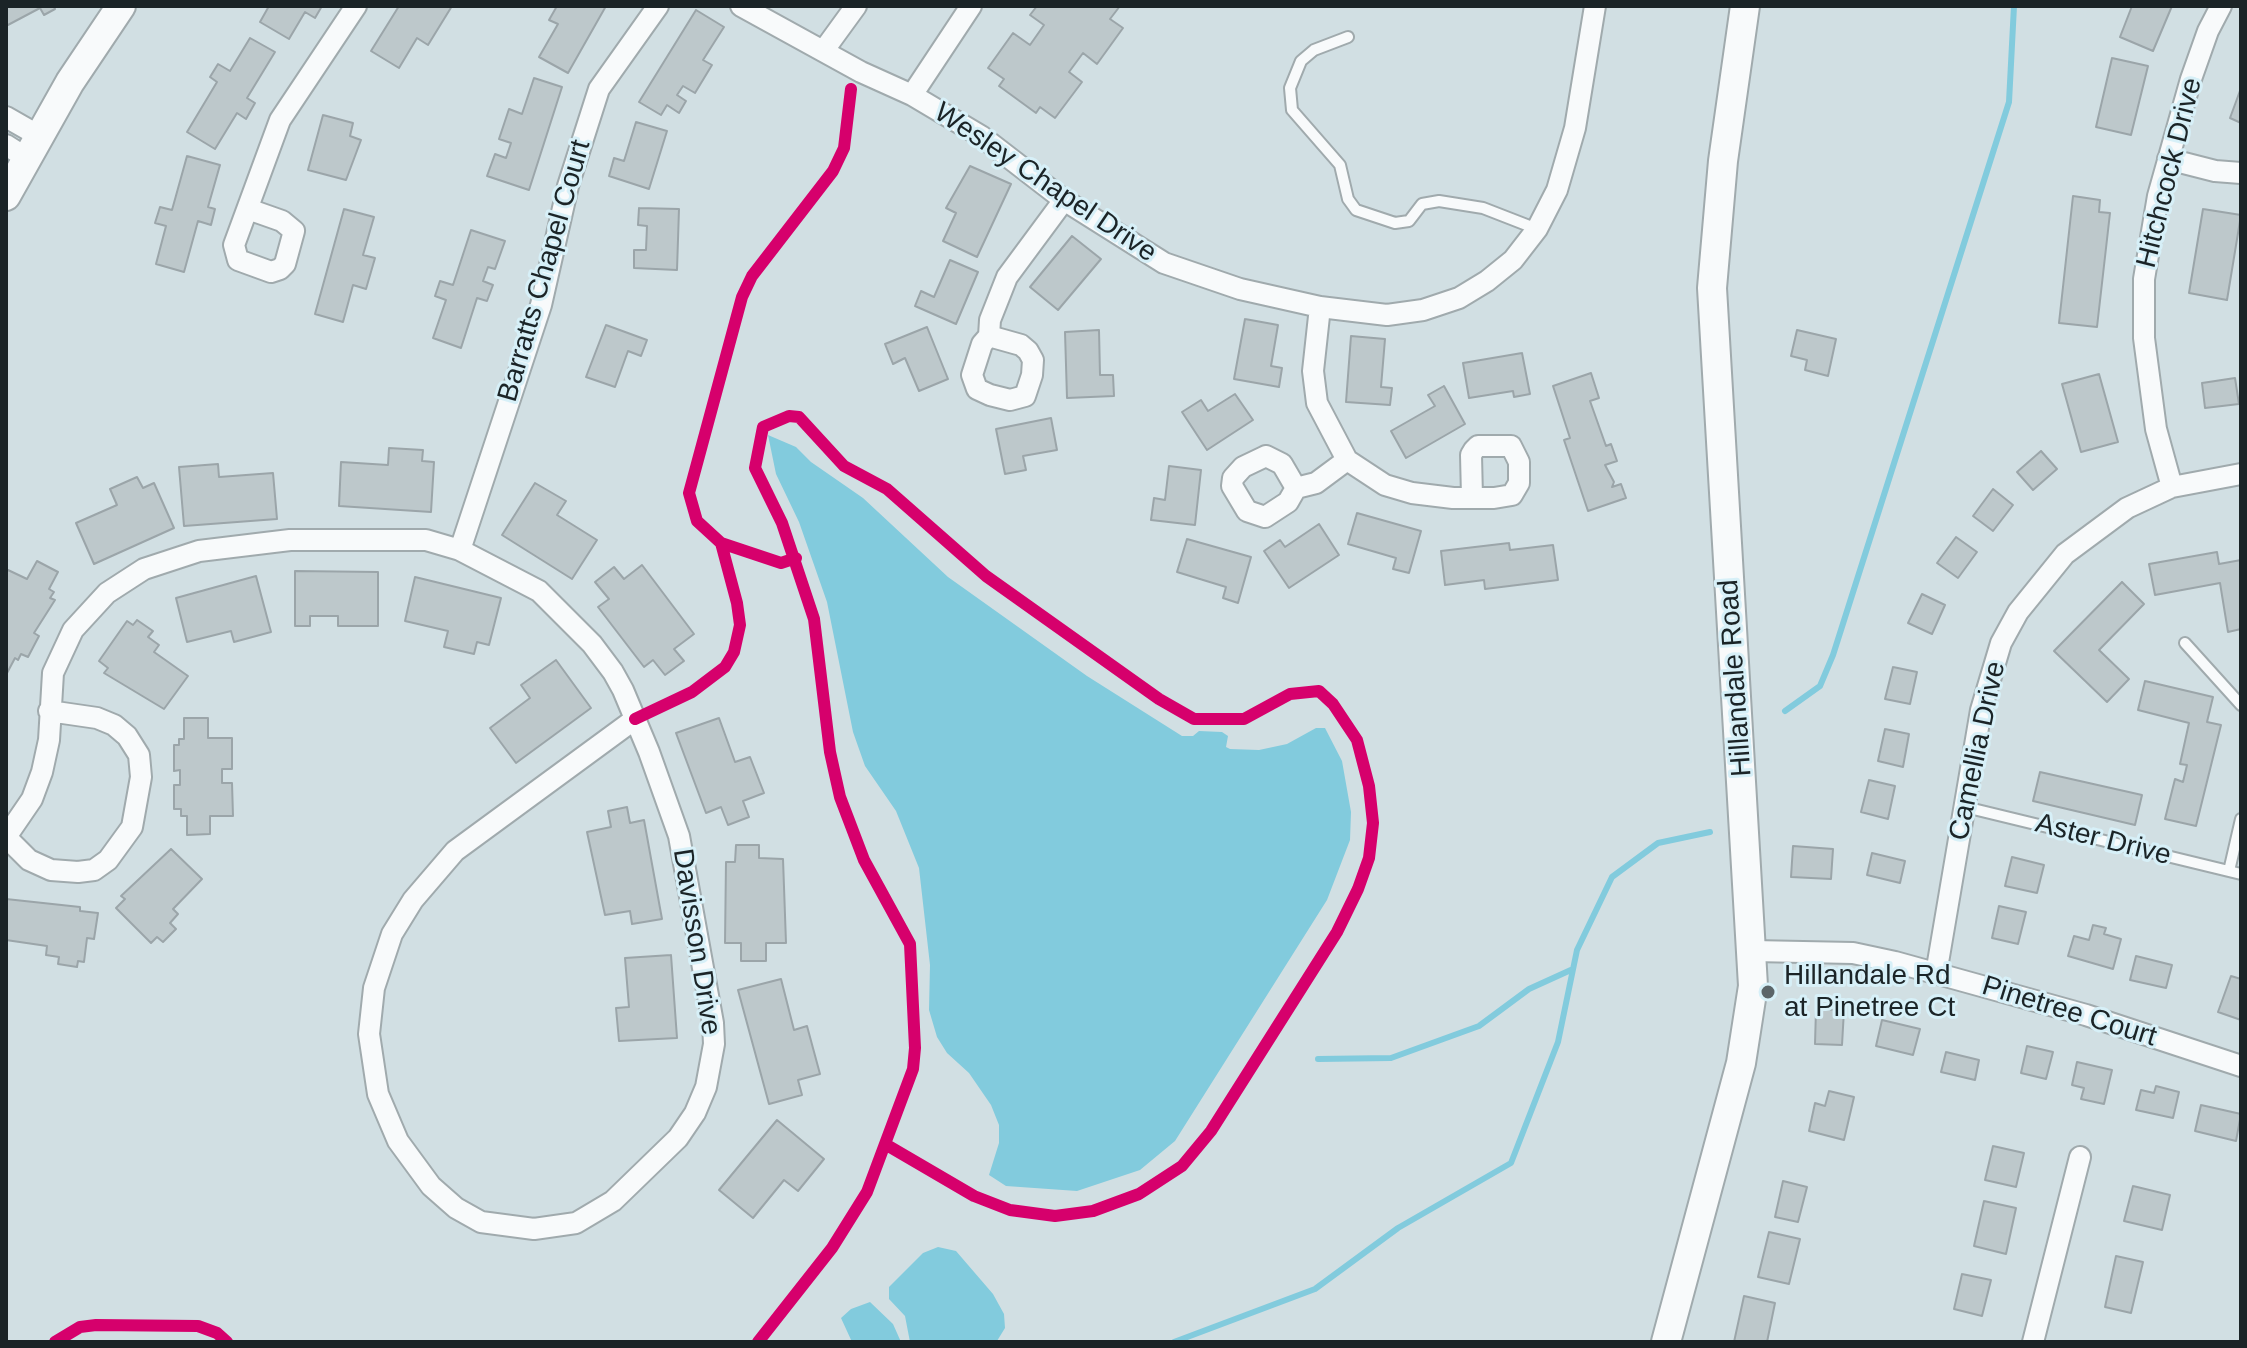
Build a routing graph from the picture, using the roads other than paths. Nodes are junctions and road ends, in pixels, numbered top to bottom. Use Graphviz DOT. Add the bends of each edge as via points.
graph roads {
  1 [pos="121,6"];
  2 [pos="356,6"];
  3 [pos="658,6"];
  4 [pos="741,6"];
  5 [pos="856,6"];
  6 [pos="971,6"];
  7 [pos="1595,6"];
  8 [pos="1745,6"];
  9 [pos="2221,6"];
  10 [pos="1348,37"];
  11 [pos="824,50"];
  12 [pos="912,95"];
  13 [pos="6,117"];
  14 [pos="25,147"];
  15 [pos="2168,159"];
  16 [pos="2241,173"];
  17 [pos="6,196"];
  18 [pos="1064,200"];
  19 [pos="248,209"];
  20 [pos="1537,229"];
  21 [pos="1320,307"];
  22 [pos="989,336"];
  23 [pos="1347,460"];
  24 [pos="2241,474"];
  25 [pos="2172,487"];
  26 [pos="1296,488"];
  27 [pos="1472,497"];
  28 [pos="460,550"];
  29 [pos="2185,643"];
  30 [pos="2241,705"];
  31 [pos="49,711"];
  32 [pos="635,719"];
  33 [pos="1965,807"];
  34 [pos="2241,819"];
  35 [pos="6,837"];
  36 [pos="2229,871"];
  37 [pos="2241,874"];
  38 [pos="1753,951"];
  39 [pos="1936,974"];
  40 [pos="2241,1066"];
  41 [pos="2080,1157"];
  42 [pos="1666,1342"];
  43 [pos="2033,1342"];
  1 -- 14 [label="street"];
  2 -- 19 [label="street" via="280,120"];
  3 -- 28 [label="street, Barratts Chapel Court" via="599,89 568,186 541,305"];
  4 -- 11 [label="street, Wesley Chapel Drive"];
  5 -- 11 [label="street"];
  6 -- 12 [label="street"];
  7 -- 20 [label="street, Wesley Chapel Drive" via="1575,128 1557,190"];
  8 -- 38 [label="street, Hillandale Road" via="1712,288"];
  9 -- 15 [label="street, Hitchcock Drive" via="2191,79"];
  10 -- 20 [label="lane" via="1301,61 1290,88 1292,110 1340,165 1356,210 1395,223 1409,221 1422,204 1439,201 1483,208"];
  11 -- 12 [label="street, Wesley Chapel Drive"];
  12 -- 18 [label="street, Wesley Chapel Drive" via="1010,156"];
  13 -- 14 [label="street"];
  14 -- 17 [label="street"];
  15 -- 16 [label="street"];
  15 -- 25 [label="street, Hitchcock Drive" via="2147,251 2143,307 2156,429"];
  18 -- 21 [label="street, Wesley Chapel Drive" via="1164,263 1240,289"];
  18 -- 22 [label="street" via="1007,277"];
  20 -- 21 [label="street, Wesley Chapel Drive" via="1513,260 1487,281 1435,306 1387,315"];
  21 -- 23 [label="street" via="1313,358 1317,403"];
  23 -- 26 [label="street" via="1316,483"];
  23 -- 27 [label="street" via="1398,489"];
  24 -- 25 [label="street, Camellia Drive"];
  25 -- 33 [label="street, Camellia Drive" via="2093,530 2065,554 2018,612 1989,675"];
  28 -- 31 [label="street, Davisson Drive" via="426,540 290,540 199,551 144,569 107,593 73,630 53,673"];
  28 -- 32 [label="street, Davisson Drive" via="515,575 564,614 613,672"];
  29 -- 30 [label="lane"];
  31 -- 35 [label="street, Davisson Drive" via="42,772 32,799"];
  31 -- 35 [label="street, Davisson Drive" via="97,718 127,736 139,755 141,777 132,827 108,860 94,870 78,872 51,870 29,860"];
  32 -- 32 [label="street, Davisson Drive" via="455,851 413,900 380,963 369,1034 378,1094 398,1141 431,1186 481,1222 534,1229 588,1216 613,1201 678,1138 706,1087 713,1023 690,885 668,800"];
  33 -- 36 [label="lane, Aster Drive"];
  33 -- 39 [label="street, Camellia Drive"];
  34 -- 36 [label="lane"];
  36 -- 37 [label="lane, Aster Drive"];
  38 -- 39 [label="street, Pinetree Court" via="1853,953"];
  38 -- 42 [label="street, Hillandale Road" via="1750,1021 1741,1063"];
  39 -- 40 [label="street, Pinetree Court" via="2086,1015"];
  41 -- 43 [label="street"];
}
